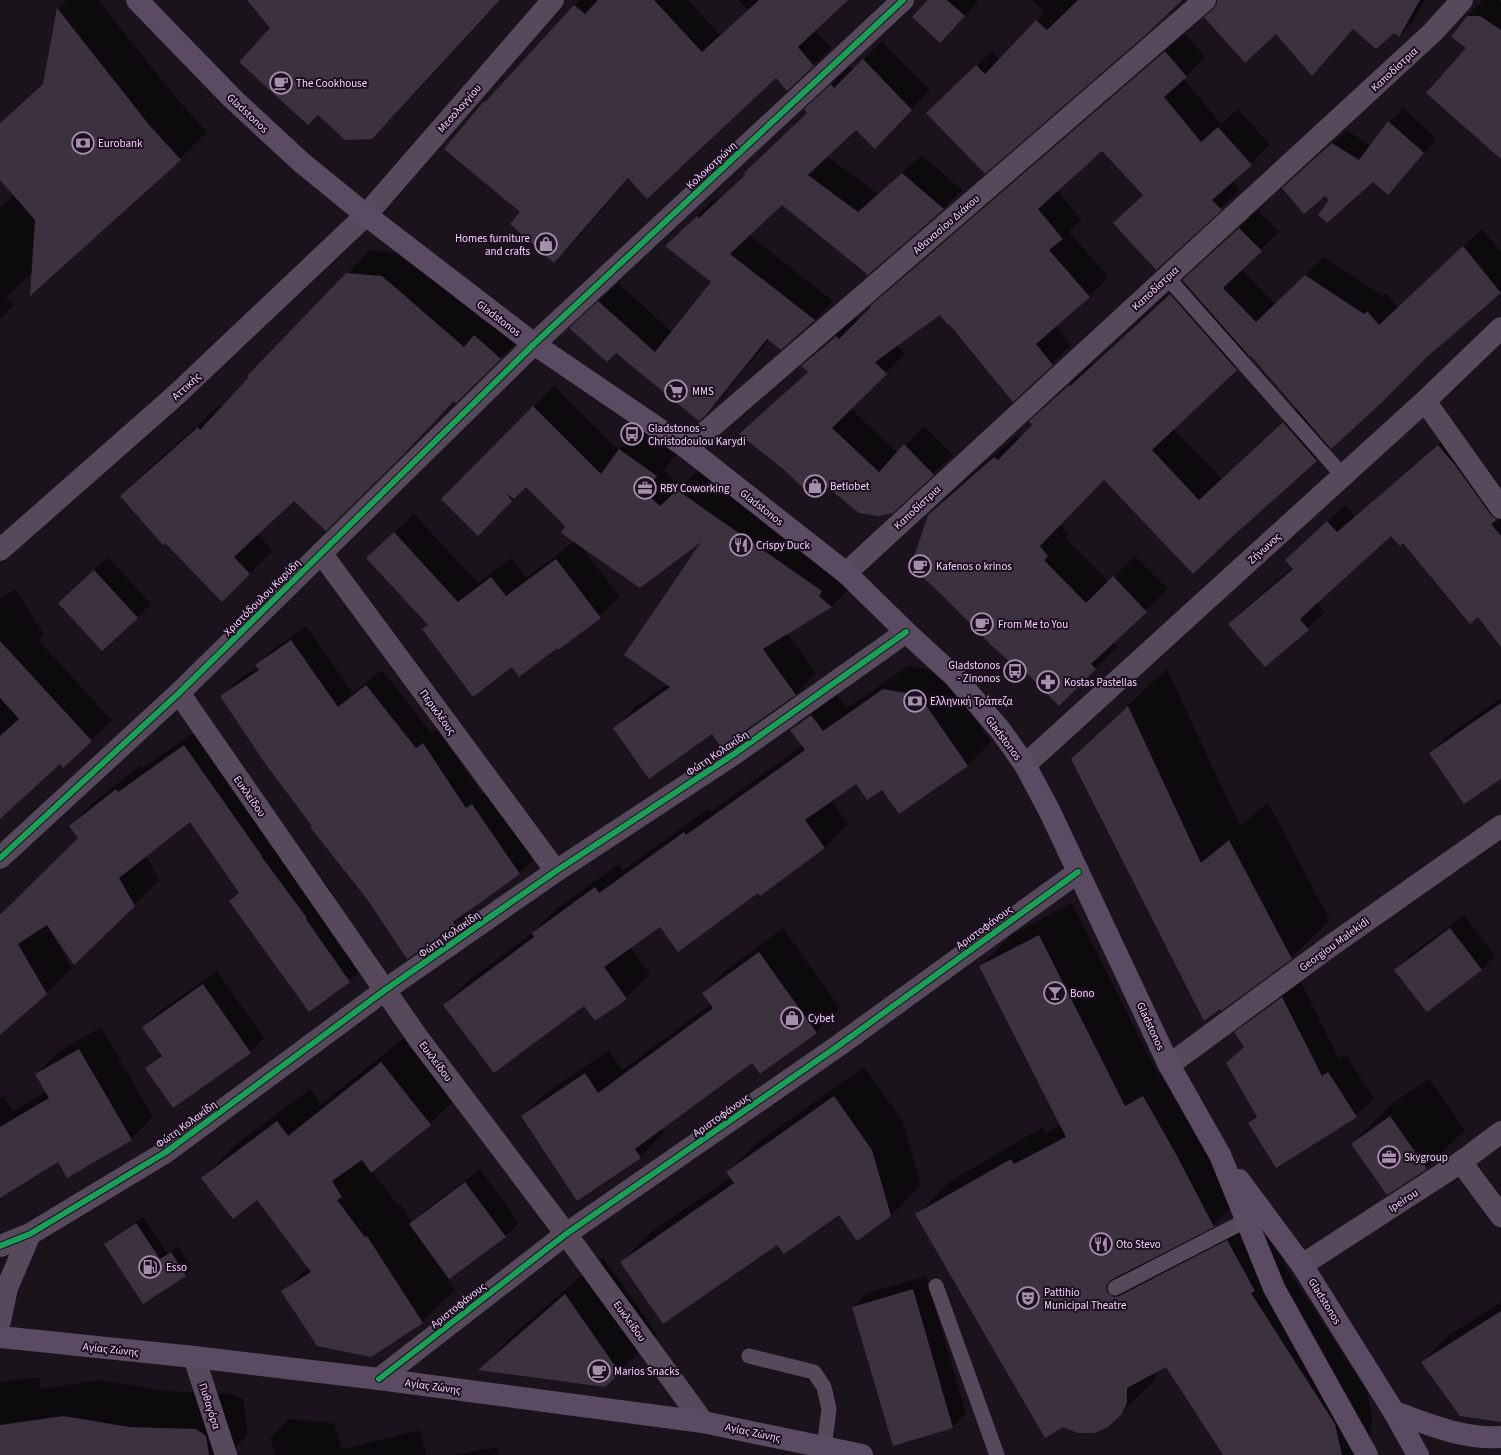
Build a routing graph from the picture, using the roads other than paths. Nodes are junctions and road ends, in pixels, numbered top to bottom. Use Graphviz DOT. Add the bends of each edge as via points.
graph roads {
  1 [pos="137,0"];
  2 [pos="553,0"];
  3 [pos="903,0"];
  4 [pos="1205,0"];
  5 [pos="1462,0"];
  6 [pos="366,215"];
  7 [pos="1167,277"];
  8 [pos="1501,328"];
  9 [pos="534,344"];
  10 [pos="1426,400"];
  11 [pos="687,448"];
  12 [pos="1343,476"];
  13 [pos="1501,508"];
  14 [pos="0,550"];
  15 [pos="321,553"];
  16 [pos="846,573"];
  17 [pos="906,632"];
  18 [pos="179,693"];
  19 [pos="1025,765"];
  20 [pos="1501,826"];
  21 [pos="0,858"];
  22 [pos="556,872"];
  23 [pos="1078,872"];
  24 [pos="385,990"];
  25 [pos="1169,1065"];
  26 [pos="1501,1132"];
  27 [pos="1220,1155"];
  28 [pos="1461,1162"];
  29 [pos="1501,1216"];
  30 [pos="1246,1220"];
  31 [pos="30,1234"];
  32 [pos="566,1234"];
  33 [pos="0,1246"];
  34 [pos="1302,1265"];
  35 [pos="936,1286"];
  36 [pos="1115,1288"];
  37 [pos="0,1321"];
  38 [pos="0,1337"];
  39 [pos="749,1356"];
  40 [pos="194,1357"];
  41 [pos="379,1379"];
  42 [pos="1394,1412"];
  43 [pos="703,1422"];
  44 [pos="1501,1436"];
  45 [pos="1501,1445"];
  46 [pos="824,1447"];
  47 [pos="1361,1449"];
  48 [pos="226,1455"];
  49 [pos="862,1455"];
  50 [pos="997,1455"];
  51 [pos="1418,1455"];
  52 [pos="1486,1455"];
  1 -- 6 [label="main road, Gladstonos" via="233,99 301,162"];
  2 -- 6 [label="street, Μεσολογγίου"];
  3 -- 9 [label="street, Κολοκοτρώνη"];
  4 -- 11 [label="street, Αθανασίου Διάκου"];
  5 -- 7 [label="street, Καποδίστρια" via="1433,32"];
  6 -- 9 [label="main road, Gladstonos"];
  6 -- 14 [label="street, Αττικής" via="176,395"];
  7 -- 12 [label="lane"];
  7 -- 16 [label="street, Καποδίστρια"];
  8 -- 10 [label="street, Ζήνωνος"];
  9 -- 11 [label="main road, Gladstonos"];
  9 -- 15 [label="street, Χριστόδουλου Καρύδη"];
  10 -- 12 [label="street, Ζήνωνος"];
  10 -- 13 [label="street"];
  11 -- 16 [label="main road, Gladstonos"];
  12 -- 19 [label="street, Ζήνωνος"];
  15 -- 18 [label="street, Χριστόδουλου Καρύδη"];
  15 -- 22 [label="street, Περικλέους"];
  16 -- 17 [label="main road, Gladstonos"];
  17 -- 19 [label="main road, Gladstonos" via="955,677 1001,731"];
  17 -- 22 [label="street, Φώτη Κολακίδη" via="734,754"];
  18 -- 21 [label="street, Χριστόδουλου Καρύδη"];
  18 -- 24 [label="street, Ευκλείδου"];
  19 -- 23 [label="main road, Gladstonos"];
  20 -- 25 [label="street, Georgiou Malekidi" via="1329,947"];
  22 -- 24 [label="street, Φώτη Κολακίδη"];
  23 -- 25 [label="main road, Gladstonos"];
  23 -- 32 [label="street, Αριστοφάνους" via="838,1046"];
  24 -- 31 [label="street, Φώτη Κολακίδη" via="166,1152"];
  24 -- 32 [label="street, Ευκλείδου" via="418,1038"];
  25 -- 27 [label="main road, Gladstonos"];
  26 -- 28 [label="street, Ipeirou"];
  27 -- 30 [label="main road, Gladstonos"];
  27 -- 34 [label="main road, Gladstonos"];
  28 -- 29 [label="street"];
  28 -- 34 [label="street, Ipeirou"];
  30 -- 36 [label="lane"];
  30 -- 47 [label="main road, Gladstonos" via="1274,1288"];
  31 -- 33 [label="street, Φώτη Κολακίδη"];
  31 -- 37 [label="street" via="7,1288"];
  32 -- 41 [label="street, Αριστοφάνους"];
  32 -- 43 [label="street, Ευκλείδου"];
  34 -- 42 [label="main road, Gladstonos"];
  35 -- 50 [label="lane"];
  38 -- 40 [label="main road, Αγίας Ζώνης"];
  39 -- 46 [label="lane" via="814,1372 824,1387 829,1409"];
  40 -- 41 [label="main road, Αγίας Ζώνης"];
  40 -- 48 [label="street, Πυθαγόρα"];
  41 -- 43 [label="main road, Αγίας Ζώνης"];
  42 -- 44 [label="main road" via="1450,1432 1490,1438"];
  42 -- 51 [label="main road, Gladstonos"];
  43 -- 46 [label="main road, Αγίας Ζώνης"];
  45 -- 52 [label="main road"];
  46 -- 49 [label="main road, Αγίας Ζώνης"];
}
